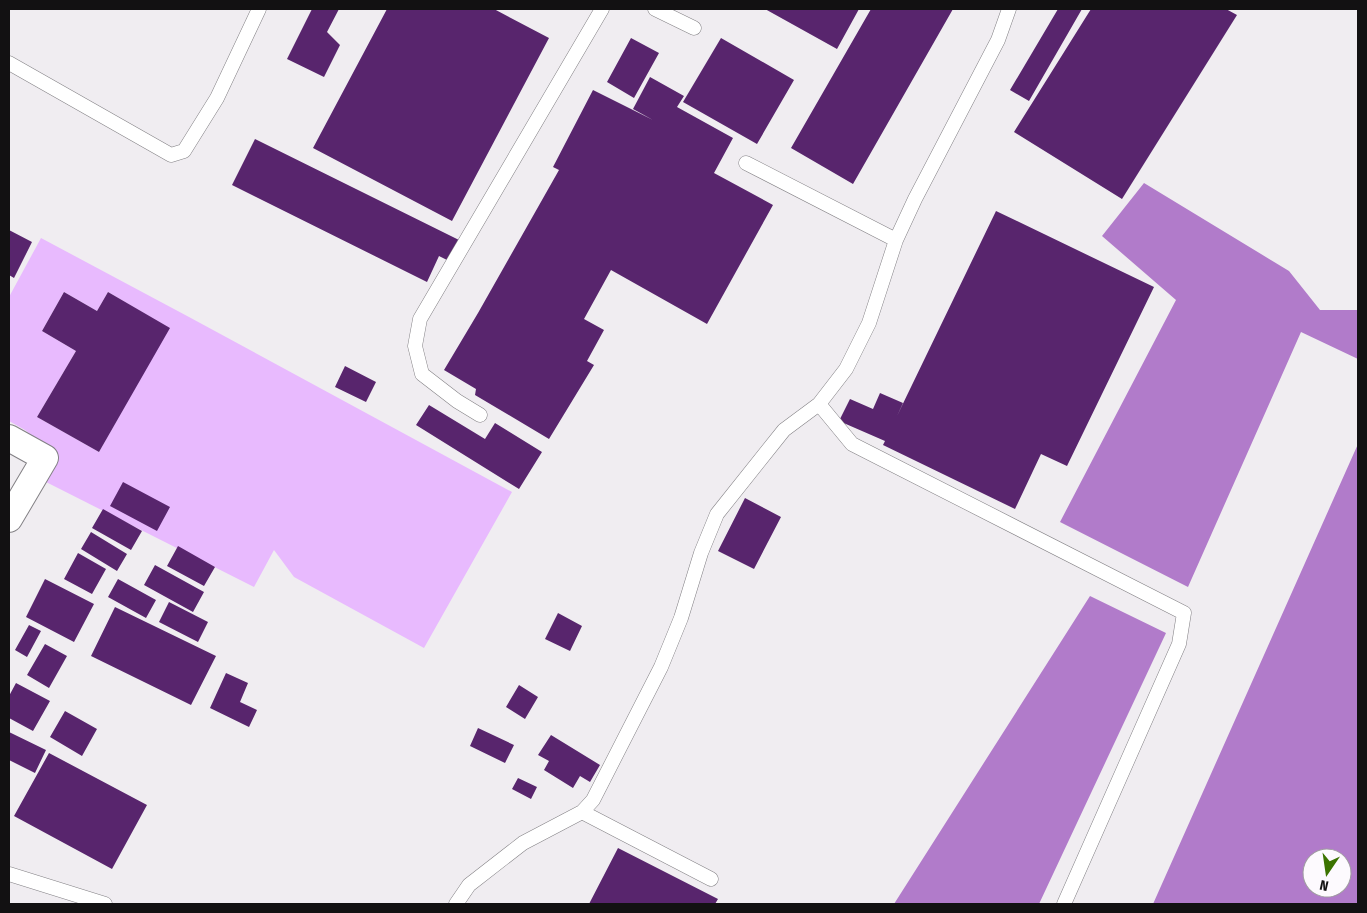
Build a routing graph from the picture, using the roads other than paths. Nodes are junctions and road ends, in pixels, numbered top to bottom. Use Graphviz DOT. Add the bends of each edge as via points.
graph roads {
  1 [pos="259,9"];
  2 [pos="602,9"];
  3 [pos="654,9"];
  4 [pos="1009,9"];
  5 [pos="694,28"];
  6 [pos="9,63"];
  7 [pos="746,163"];
  8 [pos="896,240"];
  9 [pos="819,404"];
  10 [pos="480,415"];
  11 [pos="9,438"];
  12 [pos="9,519"];
  13 [pos="582,812"];
  14 [pos="9,874"];
  15 [pos="711,880"];
  16 [pos="105,904"];
  17 [pos="456,904"];
  18 [pos="1064,904"];
  1 -- 6 [label="lane" via="217,98 184,151 176,154 170,154"];
  2 -- 10 [label="lane" via="420,319 415,346 422,374"];
  3 -- 5 [label="lane"];
  4 -- 8 [label="lane" via="998,40"];
  7 -- 8 [label="lane"];
  8 -- 9 [label="lane" via="869,322 846,369"];
  9 -- 13 [label="lane" via="784,430 717,514 661,667 593,800"];
  9 -- 18 [label="lane" via="852,444 1184,613 1180,644"];
  11 -- 12 [label="street" via="45,458"];
  13 -- 15 [label="lane"];
  13 -- 17 [label="lane" via="523,843 469,885"];
  14 -- 16 [label="lane"];
}
